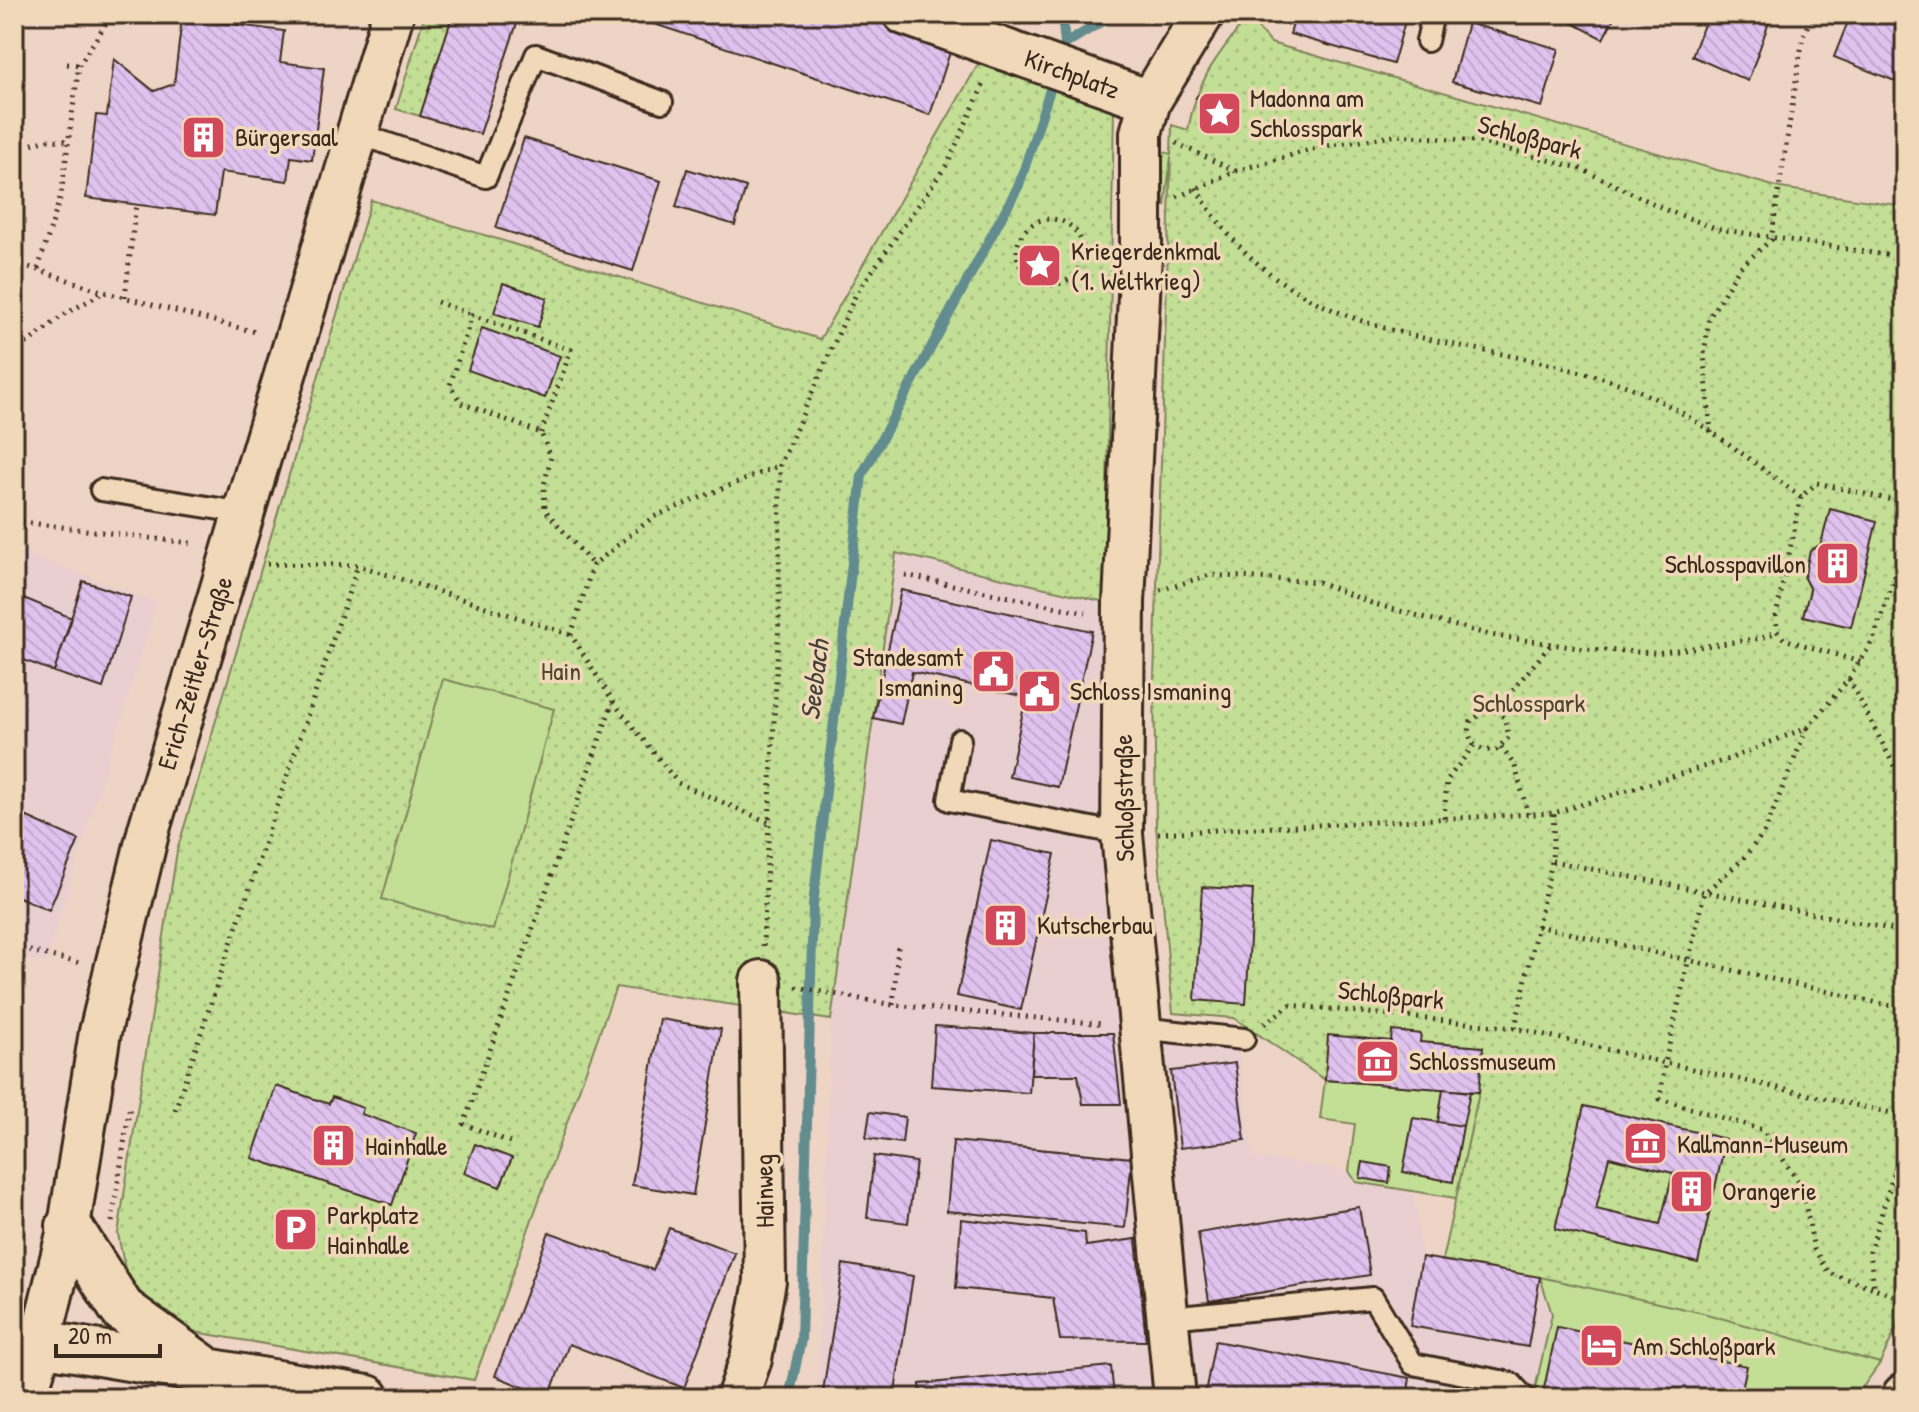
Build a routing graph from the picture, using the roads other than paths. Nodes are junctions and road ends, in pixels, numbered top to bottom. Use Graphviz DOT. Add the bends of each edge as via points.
graph roads {
  1 [pos="393,14"];
  2 [pos="904,14"];
  3 [pos="1203,14"];
  4 [pos="1433,14"];
  5 [pos="1427,41"];
  6 [pos="662,102"];
  7 [pos="1135,108"];
  8 [pos="359,134"];
  9 [pos="101,490"];
  10 [pos="245,513"];
  11 [pos="960,740"];
  12 [pos="1122,834"];
  13 [pos="779,984"];
  14 [pos="1139,1028"];
  15 [pos="1244,1039"];
  16 [pos="69,1226"];
  17 [pos="1169,1318"];
  18 [pos="27,1339"];
  19 [pos="210,1372"];
  20 [pos="23,1398"];
  21 [pos="367,1398"];
  22 [pos="737,1398"];
  23 [pos="1175,1398"];
  24 [pos="1525,1398"];
  1 -- 8 [label="street, Erich-Zeitler-Straße"];
  2 -- 7 [label="street, Kirchplatz" via="1007,50"];
  3 -- 7 [label="street"];
  4 -- 5 [label="lane"];
  6 -- 8 [label="lane" via="536,55 486,177"];
  7 -- 12 [label="street, Schloßstraße" via="1141,200 1124,602"];
  8 -- 10 [label="street, Erich-Zeitler-Straße"];
  9 -- 10 [label="lane"];
  10 -- 16 [label="street, Erich-Zeitler-Straße" via="149,829 100,1032"];
  11 -- 12 [label="lane" via="949,800"];
  12 -- 14 [label="street, Schloßstraße"];
  13 -- 22 [label="street, Hainweg" via="765,1281 751,1359"];
  14 -- 15 [label="lane"];
  14 -- 17 [label="street, Schloßstraße"];
  16 -- 18 [label="street, Erich-Zeitler-Straße"];
  16 -- 19 [label="main road" via="122,1309"];
  17 -- 23 [label="street, Schloßstraße"];
  17 -- 24 [label="lane" via="1373,1298 1413,1364 1511,1383"];
  18 -- 19 [label="main road"];
  18 -- 20 [label="main road"];
  19 -- 21 [label="main road"];
}
